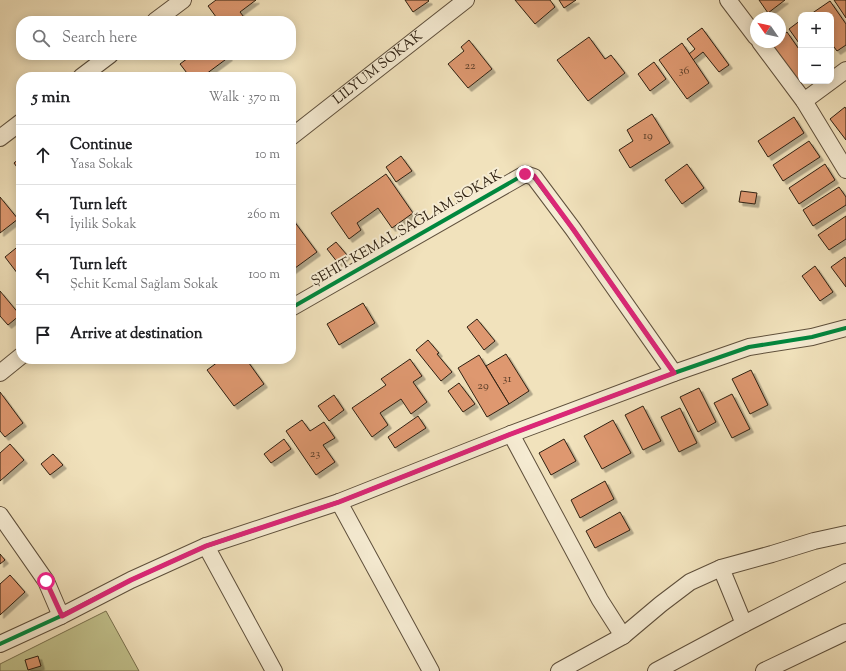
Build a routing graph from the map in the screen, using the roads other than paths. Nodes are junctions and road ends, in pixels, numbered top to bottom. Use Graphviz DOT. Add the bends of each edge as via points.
graph roads {
  1 [pos="183,0"];
  2 [pos="466,0"];
  3 [pos="728,0"];
  4 [pos="162,16"];
  5 [pos="750,29"];
  6 [pos="764,48"];
  7 [pos="103,60"];
  8 [pos="846,70"];
  9 [pos="88,72"];
  10 [pos="804,101"];
  11 [pos="16,126"];
  12 [pos="296,133"];
  13 [pos="0,138"];
  14 [pos="846,170"];
  15 [pos="296,305"];
  16 [pos="846,328"];
  17 [pos="16,360"];
  18 [pos="674,373"];
  19 [pos="0,374"];
  20 [pos="511,434"];
  21 [pos="339,502"];
  22 [pos="0,515"];
  23 [pos="846,534"];
  24 [pos="206,546"];
  25 [pos="721,568"];
  26 [pos="846,572"];
  27 [pos="62,616"];
  28 [pos="744,624"];
  29 [pos="846,632"];
  30 [pos="623,636"];
  31 [pos="0,644"];
  32 [pos="274,671"];
  33 [pos="431,671"];
  34 [pos="559,671"];
  35 [pos="656,671"];
  36 [pos="764,671"];
  1 -- 4 [label="street"];
  2 -- 12 [label="street, LILYUM SOKAK"];
  3 -- 5 [label="street"];
  6 -- 10 [label="street"];
  7 -- 9 [label="street"];
  8 -- 10 [label="street"];
  10 -- 14 [label="street"];
  11 -- 13 [label="street"];
  15 -- 18 [label="street, ŞEHIT KEMAL SAĞLAM SOKAK" via="525,174 534,176"];
  16 -- 18 [label="street" via="812,337 749,347"];
  17 -- 19 [label="street"];
  18 -- 20 [label="street"];
  20 -- 21 [label="street"];
  20 -- 30 [label="street" via="600,600"];
  21 -- 24 [label="street"];
  21 -- 33 [label="street"];
  22 -- 27 [label="street" via="46,581"];
  23 -- 25 [label="street"];
  24 -- 27 [label="street" via="131,580"];
  24 -- 32 [label="street"];
  25 -- 28 [label="street"];
  25 -- 30 [label="street" via="690,582"];
  26 -- 28 [label="street"];
  27 -- 31 [label="street"];
  28 -- 35 [label="street"];
  29 -- 36 [label="street"];
  30 -- 34 [label="street"];
}
